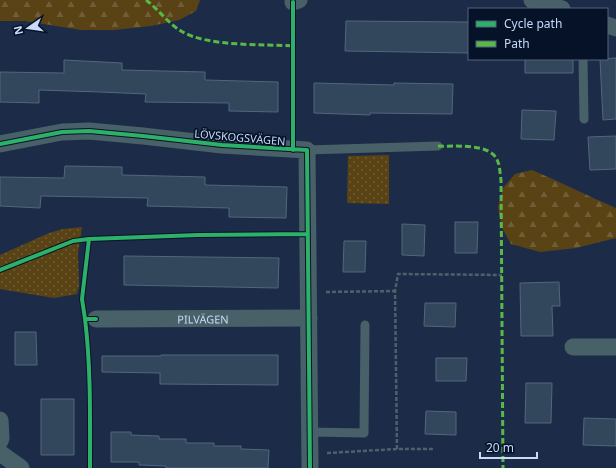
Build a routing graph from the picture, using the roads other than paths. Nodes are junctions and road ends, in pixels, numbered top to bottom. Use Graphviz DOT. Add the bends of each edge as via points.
graph roads {
  1 [pos="532,0"];
  2 [pos="559,8"];
  3 [pos="583,60"];
  4 [pos="584,119"];
  5 [pos="0,144"];
  6 [pos="438,146"];
  7 [pos="307,150"];
  8 [pos="309,318"];
  9 [pos="96,319"];
  10 [pos="365,325"];
  11 [pos="573,347"];
  12 [pos="616,347"];
  13 [pos="0,420"];
  14 [pos="310,432"];
  15 [pos="0,441"];
  16 [pos="0,453"];
  17 [pos="309,461"];
  18 [pos="21,468"];
  1 -- 2 [label="street"];
  3 -- 4 [label="lane"];
  5 -- 7 [label="street, LÖVSKOGSVÄGEN" via="62,132 89,131 222,145"];
  6 -- 7 [label="lane"];
  7 -- 8 [label="street"];
  8 -- 9 [label="street, PILVÄGEN"];
  8 -- 14 [label="street"];
  10 -- 14 [label="lane" via="364,433"];
  11 -- 12 [label="street"];
  13 -- 15 [label="street"];
  14 -- 17 [label="street"];
  16 -- 18 [label="street"];
}
